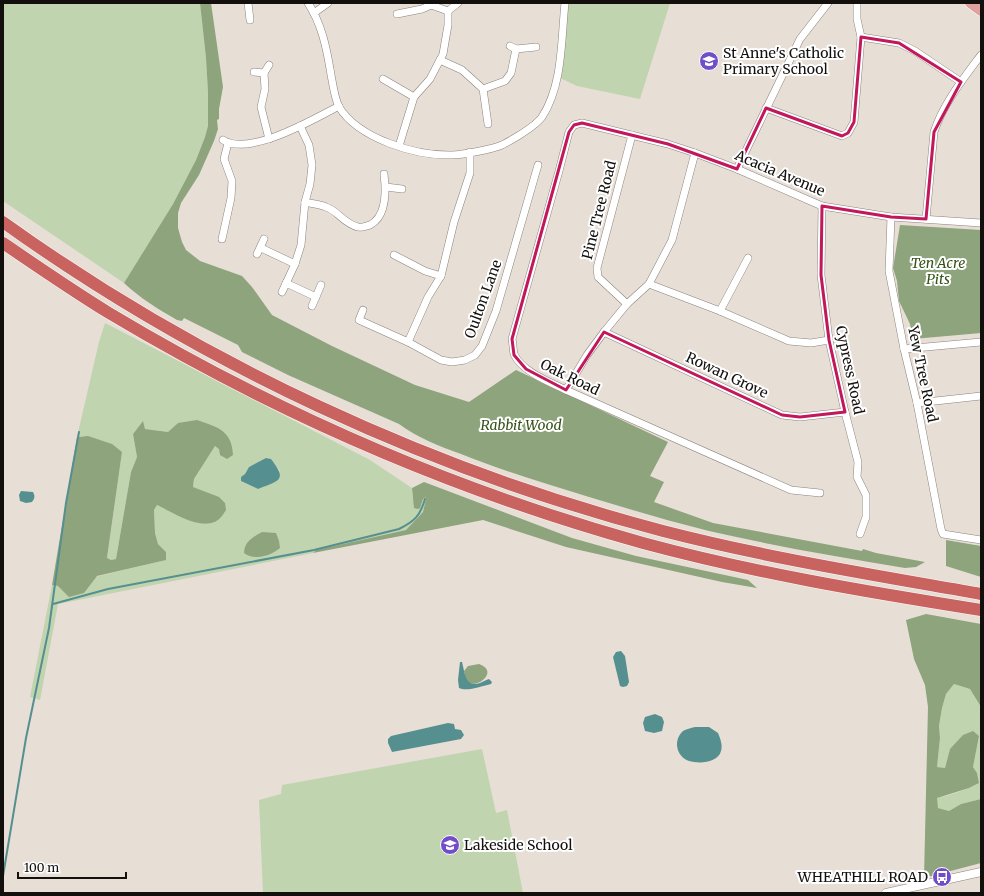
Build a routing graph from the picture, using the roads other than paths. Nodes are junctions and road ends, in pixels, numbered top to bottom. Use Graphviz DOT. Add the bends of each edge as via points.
graph roads {
  1 [pos="248,3"];
  2 [pos="308,3"];
  3 [pos="328,3"];
  4 [pos="458,3"];
  5 [pos="565,3"];
  6 [pos="828,3"];
  7 [pos="857,3"];
  8 [pos="970,3"];
  9 [pos="431,4"];
  10 [pos="448,11"];
  11 [pos="981,11"];
  12 [pos="314,13"];
  13 [pos="397,14"];
  14 [pos="250,20"];
  15 [pos="861,37"];
  16 [pos="536,47"];
  17 [pos="981,55"];
  18 [pos="440,60"];
  19 [pos="269,65"];
  20 [pos="254,72"];
  21 [pos="264,73"];
  22 [pos="383,79"];
  23 [pos="961,82"];
  24 [pos="483,89"];
  25 [pos="414,97"];
  26 [pos="339,106"];
  27 [pos="766,108"];
  28 [pos="488,124"];
  29 [pos="574,125"];
  30 [pos="300,126"];
  31 [pos="632,135"];
  32 [pos="269,139"];
  33 [pos="400,146"];
  34 [pos="470,152"];
  35 [pos="695,153"];
  36 [pos="538,165"];
  37 [pos="737,169"];
  38 [pos="384,174"];
  39 [pos="386,187"];
  40 [pos="402,189"];
  41 [pos="305,202"];
  42 [pos="822,206"];
  43 [pos="891,217"];
  44 [pos="926,219"];
  45 [pos="3,222"];
  46 [pos="981,223"];
  47 [pos="222,239"];
  48 [pos="264,239"];
  49 [pos="3,243"];
  50 [pos="394,255"];
  51 [pos="748,258"];
  52 [pos="295,264"];
  53 [pos="441,276"];
  54 [pos="286,283"];
  55 [pos="649,284"];
  56 [pos="321,285"];
  57 [pos="282,292"];
  58 [pos="316,297"];
  59 [pos="627,304"];
  60 [pos="312,306"];
  61 [pos="363,310"];
  62 [pos="720,311"];
  63 [pos="604,332"];
  64 [pos="829,340"];
  65 [pos="408,342"];
  66 [pos="981,342"];
  67 [pos="904,349"];
  68 [pos="566,390"];
  69 [pos="981,396"];
  70 [pos="917,403"];
  71 [pos="845,412"];
  72 [pos="820,493"];
  73 [pos="860,534"];
  74 [pos="981,540"];
  75 [pos="981,594"];
  76 [pos="981,610"];
  77 [pos="981,872"];
  78 [pos="886,893"];
  1 -- 14 [label="street"];
  2 -- 12 [label="street"];
  3 -- 12 [label="street"];
  4 -- 10 [label="street"];
  5 -- 34 [label="street" via="558,77 551,101 541,119 501,145"];
  6 -- 27 [label="street" via="800,39"];
  7 -- 15 [label="street"];
  8 -- 11 [label="main road"];
  9 -- 10 [label="street"];
  9 -- 13 [label="street" via="422,9"];
  10 -- 18 [label="street" via="448,25"];
  12 -- 26 [label="street" via="323,35"];
  15 -- 23 [label="street" via="899,43"];
  15 -- 27 [label="street" via="854,122 848,133 842,136"];
  16 -- 24 [label="street" via="513,47 511,73 505,81"];
  17 -- 23 [label="street"];
  18 -- 24 [label="street" via="462,70"];
  18 -- 25 [label="street" via="430,79"];
  19 -- 21 [label="street"];
  20 -- 21 [label="street"];
  21 -- 32 [label="street" via="265,89 261,107"];
  22 -- 25 [label="street"];
  23 -- 44 [label="street" via="938,119 934,132"];
  24 -- 28 [label="street"];
  25 -- 33 [label="street"];
  26 -- 30 [label="street"];
  26 -- 33 [label="street" via="354,123 373,137"];
  27 -- 37 [label="street"];
  29 -- 31 [label="street, Acacia Avenue" via="582,123"];
  29 -- 68 [label="street, Oak Road" via="569,132 512,339 514,355 526,369"];
  30 -- 32 [label="street"];
  30 -- 41 [label="street" via="309,145 312,165"];
  31 -- 35 [label="street, Acacia Avenue"];
  31 -- 59 [label="street, Pine Tree Road" via="597,268 598,277"];
  32 -- 47 [label="street" via="253,143 225,141 224,159 232,181"];
  33 -- 34 [label="street" via="434,154 454,155"];
  34 -- 53 [label="street" via="470,173 454,222"];
  35 -- 37 [label="street, Acacia Avenue"];
  35 -- 55 [label="street" via="672,240"];
  36 -- 65 [label="street, Oulton Lane" via="496,311 482,346 475,355 452,362 441,360"];
  37 -- 42 [label="street, Acacia Avenue"];
  38 -- 39 [label="street"];
  39 -- 40 [label="street"];
  39 -- 41 [label="street" via="381,213 376,222 368,226 359,227 341,219 328,207"];
  41 -- 52 [label="street" via="301,245"];
  42 -- 43 [label="street, Acacia Avenue"];
  42 -- 64 [label="street, Cypress Road" via="821,275"];
  43 -- 44 [label="street, Acacia Avenue"];
  43 -- 67 [label="street, Yew Tree Road" via="888,271"];
  44 -- 46 [label="street, Acacia Avenue"];
  45 -- 75 [label="highway" via="44,252 113,296 185,338 301,398 418,449 496,479 577,506 712,543"];
  48 -- 52 [label="street" via="259,251"];
  49 -- 76 [label="highway" via="114,316 178,353 351,439 491,495 645,543 767,573"];
  50 -- 53 [label="street"];
  51 -- 62 [label="street"];
  52 -- 54 [label="street"];
  53 -- 65 [label="street" via="428,297"];
  54 -- 57 [label="street"];
  54 -- 58 [label="street"];
  55 -- 59 [label="street"];
  55 -- 62 [label="street"];
  56 -- 58 [label="street"];
  58 -- 60 [label="street"];
  59 -- 63 [label="street"];
  61 -- 65 [label="street, Oulton Lane" via="359,320"];
  62 -- 64 [label="street" via="789,341 811,343"];
  63 -- 68 [label="street"];
  63 -- 71 [label="street, Rowan Grove" via="782,415 800,417"];
  64 -- 71 [label="street, Cypress Road"];
  66 -- 67 [label="street"];
  67 -- 70 [label="street, Yew Tree Road"];
  68 -- 72 [label="street, Oak Road" via="791,490"];
  69 -- 70 [label="street"];
  70 -- 74 [label="street, Yew Tree Road" via="943,534"];
  71 -- 73 [label="street, Cypress Road" via="858,462 857,477 866,495 866,517"];
  77 -- 78 [label="street"];
}
